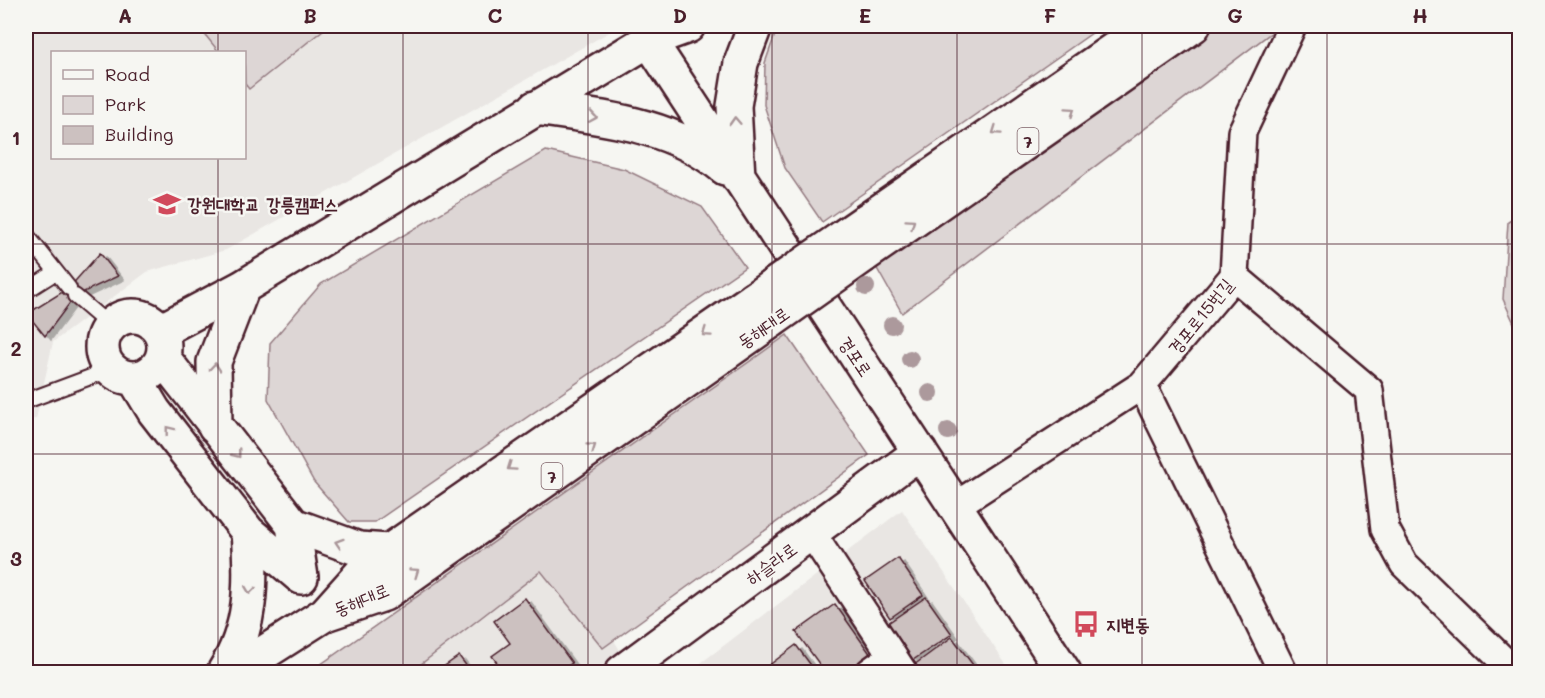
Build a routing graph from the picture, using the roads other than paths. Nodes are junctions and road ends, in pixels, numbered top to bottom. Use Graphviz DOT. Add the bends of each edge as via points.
graph roads {
  1 [pos="688,26"];
  2 [pos="755,26"];
  3 [pos="1148,26"];
  4 [pos="1193,26"];
  5 [pos="1292,26"];
  6 [pos="649,40"];
  7 [pos="535,108"];
  8 [pos="738,179"];
  9 [pos="26,234"];
  10 [pos="855,245"];
  11 [pos="56,272"];
  12 [pos="1234,276"];
  13 [pos="243,287"];
  14 [pos="26,291"];
  15 [pos="763,310"];
  16 [pos="110,326"];
  17 [pos="161,344"];
  18 [pos="123,373"];
  19 [pos="1142,385"];
  20 [pos="26,401"];
  21 [pos="215,426"];
  22 [pos="920,452"];
  23 [pos="955,506"];
  24 [pos="293,525"];
  25 [pos="248,532"];
  26 [pos="812,534"];
  27 [pos="388,552"];
  28 [pos="302,577"];
  29 [pos="325,614"];
  30 [pos="897,664"];
  31 [pos="224,672"];
  32 [pos="234,672"];
  33 [pos="622,672"];
  34 [pos="870,672"];
  35 [pos="1064,672"];
  36 [pos="1283,672"];
  37 [pos="1515,672"];
  1 -- 6 [label="street"];
  8 -- 2 [label="street, one-way" via="734,106 741,63"];
  3 -- 10 [label="street, 동해대로 / 7, one-way"];
  10 -- 4 [label="street, 동해대로 / 7, one-way"];
  5 -- 12 [label="street, 경포로15번길" via="1242,132"];
  6 -- 7 [label="street"];
  6 -- 8 [label="street, 경포로"];
  7 -- 8 [label="street, one-way" via="635,123 702,149"];
  7 -- 13 [label="street"];
  8 -- 22 [label="street, 경포로"];
  9 -- 11 [label="lane"];
  10 -- 15 [label="street, 동해대로 / 7, bridge"];
  11 -- 14 [label="lane"];
  11 -- 16 [label="lane"];
  12 -- 19 [label="street, 경포로15번길"];
  12 -- 37 [label="street" via="1369,390 1385,529 1404,564"];
  13 -- 17 [label="street"];
  21 -- 13 [label="street, one-way" via="214,362"];
  15 -- 27 [label="street, 동해대로 / 7, one-way"];
  29 -- 15 [label="street, 동해대로 / 7, one-way" via="384,594"];
  16 -- 17 [label="street" via="127,317 145,318"];
  16 -- 18 [label="street" via="103,352"];
  17 -- 18 [label="street" via="151,373"];
  17 -- 21 [label="street"];
  18 -- 20 [label="lane"];
  25 -- 18 [label="street, one-way"];
  19 -- 23 [label="street, 경포로15번길"];
  19 -- 36 [label="street"];
  21 -- 24 [label="street, one-way"];
  22 -- 23 [label="street, 경포로"];
  22 -- 26 [label="street, 하슬라로"];
  23 -- 35 [label="street, 경포로"];
  27 -- 24 [label="street, one-way" via="359,549"];
  24 -- 28 [label="street"];
  25 -- 28 [label="street"];
  25 -- 31 [label="street, one-way" via="252,579 246,627"];
  26 -- 30 [label="street"];
  26 -- 33 [label="street, 하슬라로"];
  27 -- 29 [label="street, 동해대로 / 7" via="368,566"];
  28 -- 29 [label="street"];
  29 -- 32 [label="street, 동해대로 / 7"];
  30 -- 34 [label="street"];
}
